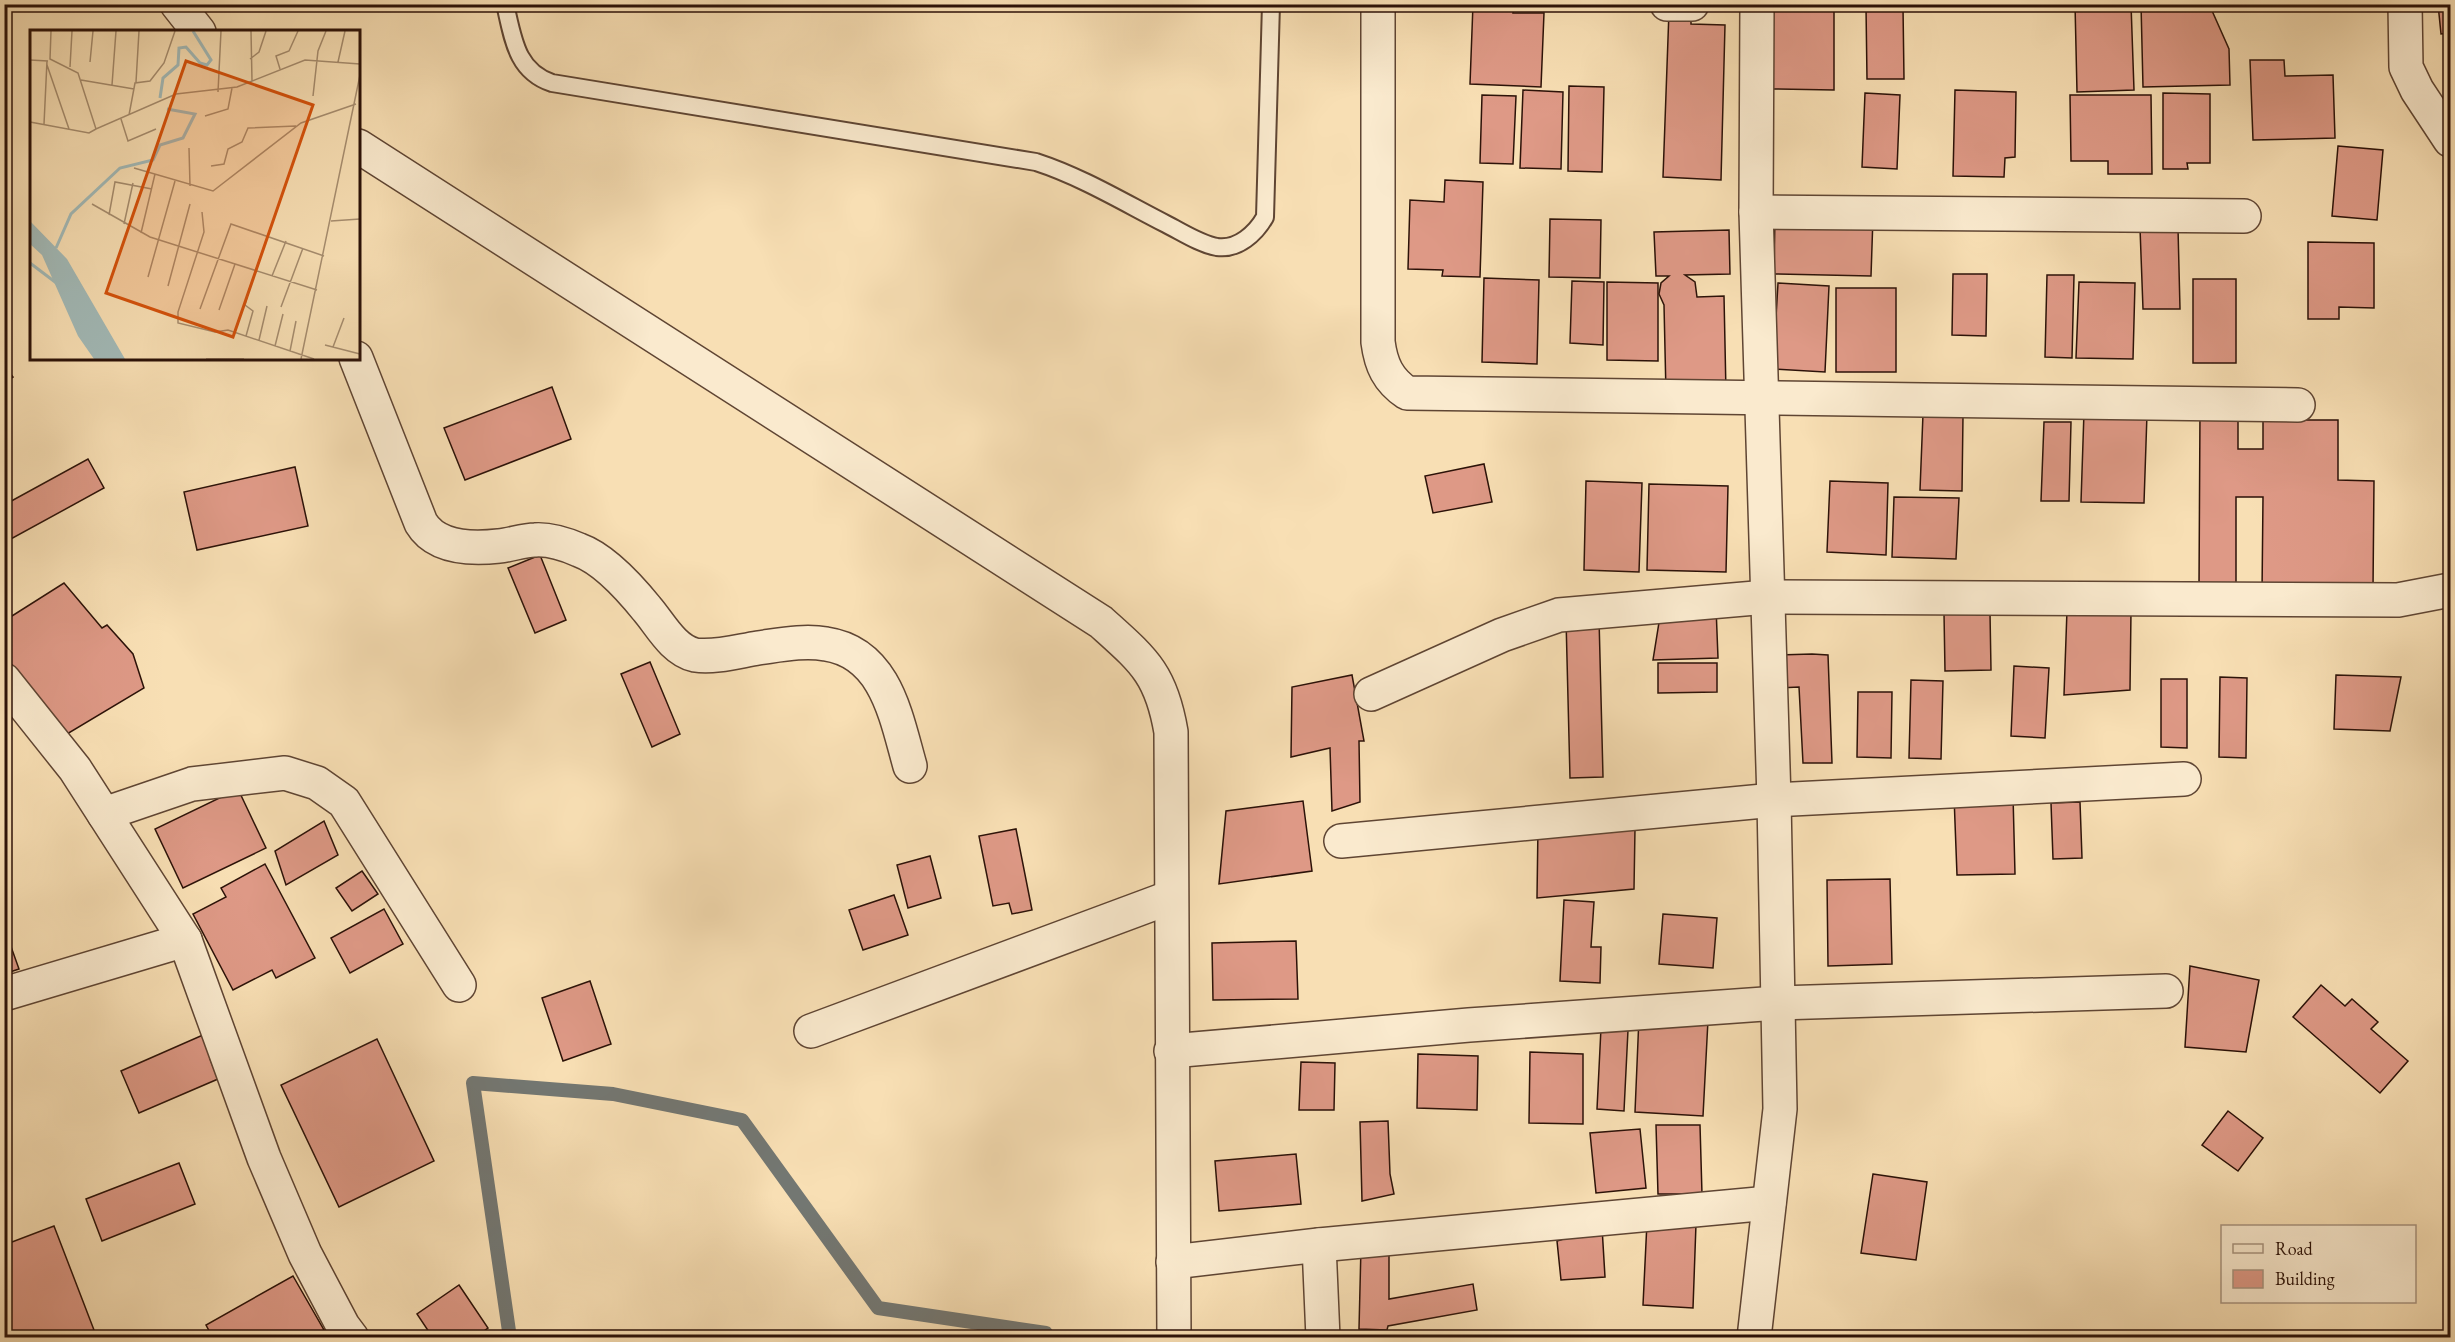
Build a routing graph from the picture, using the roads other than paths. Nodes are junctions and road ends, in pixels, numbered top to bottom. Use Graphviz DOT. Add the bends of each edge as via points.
graph roads {
  1 [pos="177,4"];
  2 [pos="505,4"];
  3 [pos="1271,4"];
  4 [pos="1378,4"];
  5 [pos="1667,4"];
  6 [pos="1692,4"];
  7 [pos="1757,4"];
  8 [pos="2404,4"];
  9 [pos="197,30"];
  10 [pos="2451,140"];
  11 [pos="360,147"];
  12 [pos="1756,212"];
  13 [pos="2244,216"];
  14 [pos="357,360"];
  15 [pos="1762,400"];
  16 [pos="2298,405"];
  17 [pos="2451,590"];
  18 [pos="1767,597"];
  19 [pos="4,680"];
  20 [pos="1371,694"];
  21 [pos="910,766"];
  22 [pos="2184,779"];
  23 [pos="1774,800"];
  24 [pos="104,814"];
  25 [pos="1341,841"];
  26 [pos="1171,897"];
  27 [pos="185,940"];
  28 [pos="459,985"];
  29 [pos="2166,991"];
  30 [pos="4,993"];
  31 [pos="1778,1003"];
  32 [pos="811,1031"];
  33 [pos="1171,1051"];
  34 [pos="1769,1203"];
  35 [pos="1319,1245"];
  36 [pos="1173,1262"];
  37 [pos="352,1338"];
  38 [pos="1174,1338"];
  39 [pos="1323,1338"];
  40 [pos="1754,1338"];
  1 -- 9 [label="street"];
  2 -- 3 [label="lane" via="515,44 526,66 536,77 552,83 1036,162 1071,173 1218,247 1240,243 1257,231 1265,217"];
  4 -- 15 [label="street" via="1378,342 1383,368 1394,384 1407,393"];
  5 -- 6 [label="street"];
  7 -- 12 [label="street"];
  8 -- 10 [label="street" via="2406,67"];
  11 -- 26 [label="street" via="1101,622 1143,661 1159,685 1171,732"];
  12 -- 13 [label="street"];
  12 -- 15 [label="street"];
  14 -- 21 [label="street" via="428,534 440,541 466,546 535,540 561,543 582,551 602,563 681,649 694,654 801,643 847,649 878,673 896,716"];
  15 -- 16 [label="street"];
  15 -- 18 [label="street"];
  17 -- 18 [label="street" via="2398,600"];
  18 -- 20 [label="street" via="1559,615 1502,634"];
  18 -- 23 [label="street"];
  19 -- 24 [label="street" via="75,769"];
  22 -- 23 [label="street"];
  23 -- 25 [label="street"];
  23 -- 31 [label="street"];
  24 -- 27 [label="street"];
  24 -- 28 [label="street" via="192,784 285,773 317,783 344,802"];
  26 -- 32 [label="street"];
  26 -- 33 [label="street"];
  27 -- 30 [label="street"];
  27 -- 37 [label="street" via="264,1158 305,1254"];
  29 -- 31 [label="street"];
  31 -- 33 [label="street" via="1469,1024"];
  31 -- 34 [label="street" via="1780,1109"];
  33 -- 36 [label="street"];
  34 -- 35 [label="street"];
  34 -- 40 [label="street"];
  35 -- 36 [label="street"];
  35 -- 39 [label="street"];
  36 -- 38 [label="street"];
}
